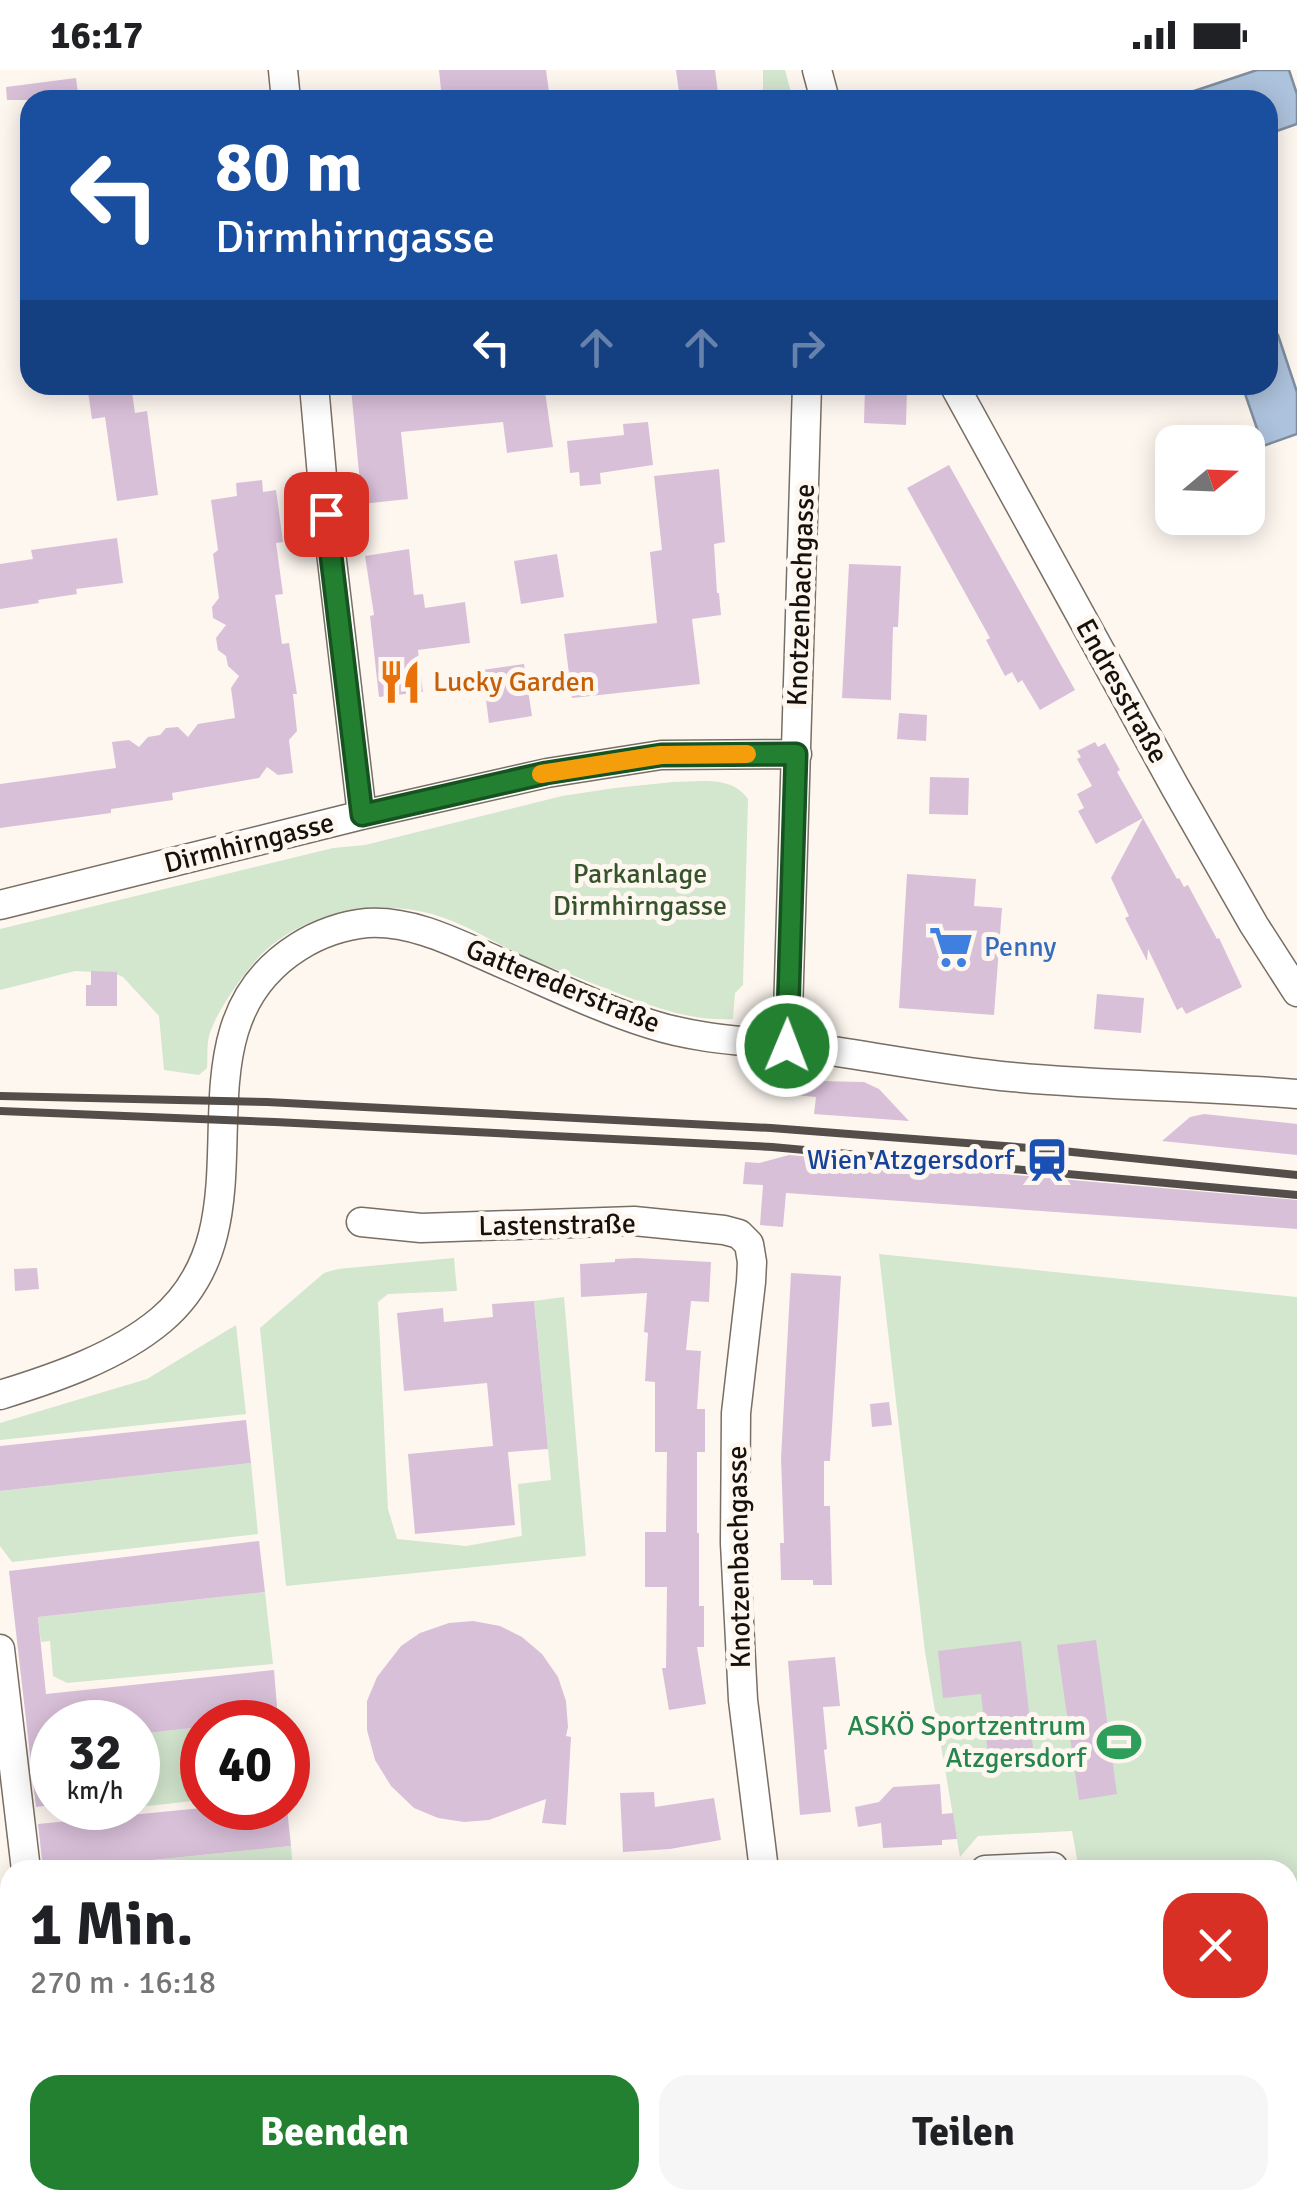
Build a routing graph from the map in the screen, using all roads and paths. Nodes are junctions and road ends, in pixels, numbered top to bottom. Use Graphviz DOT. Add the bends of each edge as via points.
graph roads {
  1 [pos="315,395"];
  2 [pos="808,395"];
  3 [pos="959,395"];
  4 [pos="796,754"];
  5 [pos="362,815"];
  6 [pos="0,905"];
  7 [pos="1297,992"];
  8 [pos="787,1046"];
  9 [pos="1297,1094"];
  10 [pos="361,1222"];
  11 [pos="749,1244"];
  12 [pos="0,1395"];
  13 [pos="0,1649"];
  14 [pos="25,1860"];
  15 [pos="763,1860"];
  1 -- 5 [label="street"];
  2 -- 4 [label="street, Knotzenbachgasse"];
  3 -- 7 [label="street, Endresstraße" via="1175,788"];
  4 -- 5 [label="street, Dirmhirngasse" via="661,755"];
  4 -- 8 [label="street, Knotzenbachgasse"];
  5 -- 6 [label="street, Dirmhirngasse"];
  8 -- 9 [label="street, Gatterederstraße" via="1012,1077"];
  8 -- 12 [label="street, Gatterederstraße" via="649,1024 446,938 395,924 322,934 269,970 238,1014 225,1087 215,1232 177,1304 140,1334 66,1374"];
  10 -- 11 [label="street, Lastenstraße" via="421,1228 634,1221 724,1230"];
  11 -- 15 [label="street, Knotzenbachgasse" via="736,1413 735,1543 743,1700"];
  13 -- 14 [label="street"];
}
